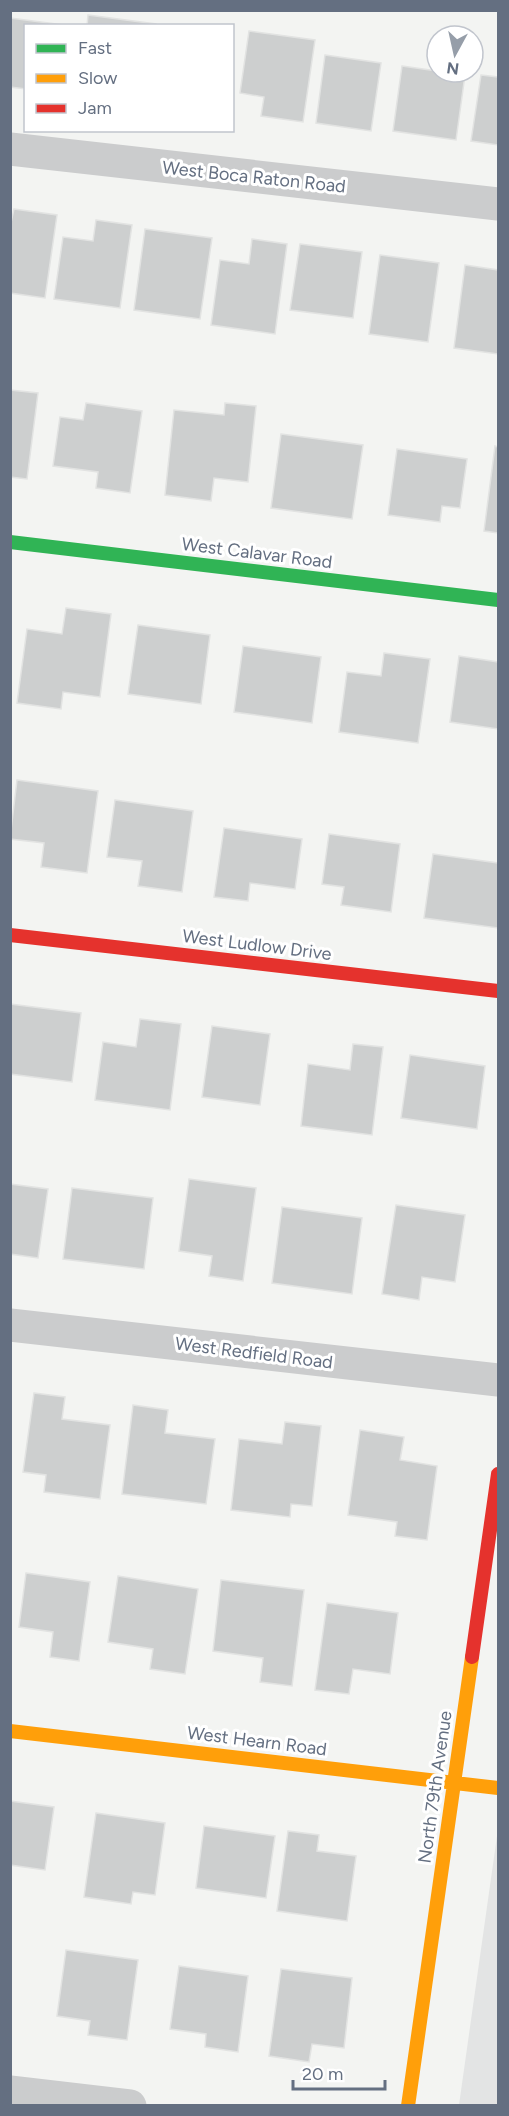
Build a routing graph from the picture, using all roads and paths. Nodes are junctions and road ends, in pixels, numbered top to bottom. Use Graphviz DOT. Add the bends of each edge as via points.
graph roads {
  1 [pos="10,149"];
  2 [pos="498,204"];
  3 [pos="10,542"];
  4 [pos="498,600"];
  5 [pos="10,935"];
  6 [pos="498,991"];
  7 [pos="10,1325"];
  8 [pos="498,1380"];
  9 [pos="498,1474"];
  10 [pos="10,1731"];
  11 [pos="453,1782"];
  12 [pos="498,1788"];
  13 [pos="10,2092"];
  14 [pos="130,2106"];
  15 [pos="408,2106"];
  1 -- 2 [label="street, West Boca Raton Road"];
  3 -- 4 [label="street, West Calavar Road"];
  5 -- 6 [label="street, West Ludlow Drive"];
  7 -- 8 [label="street, West Redfield Road"];
  9 -- 11 [label="street, North 79th Avenue"];
  10 -- 11 [label="street, West Hearn Road"];
  11 -- 12 [label="street, West Hearn Road"];
  11 -- 15 [label="street, North 79th Avenue"];
  13 -- 14 [label="street"];
}
